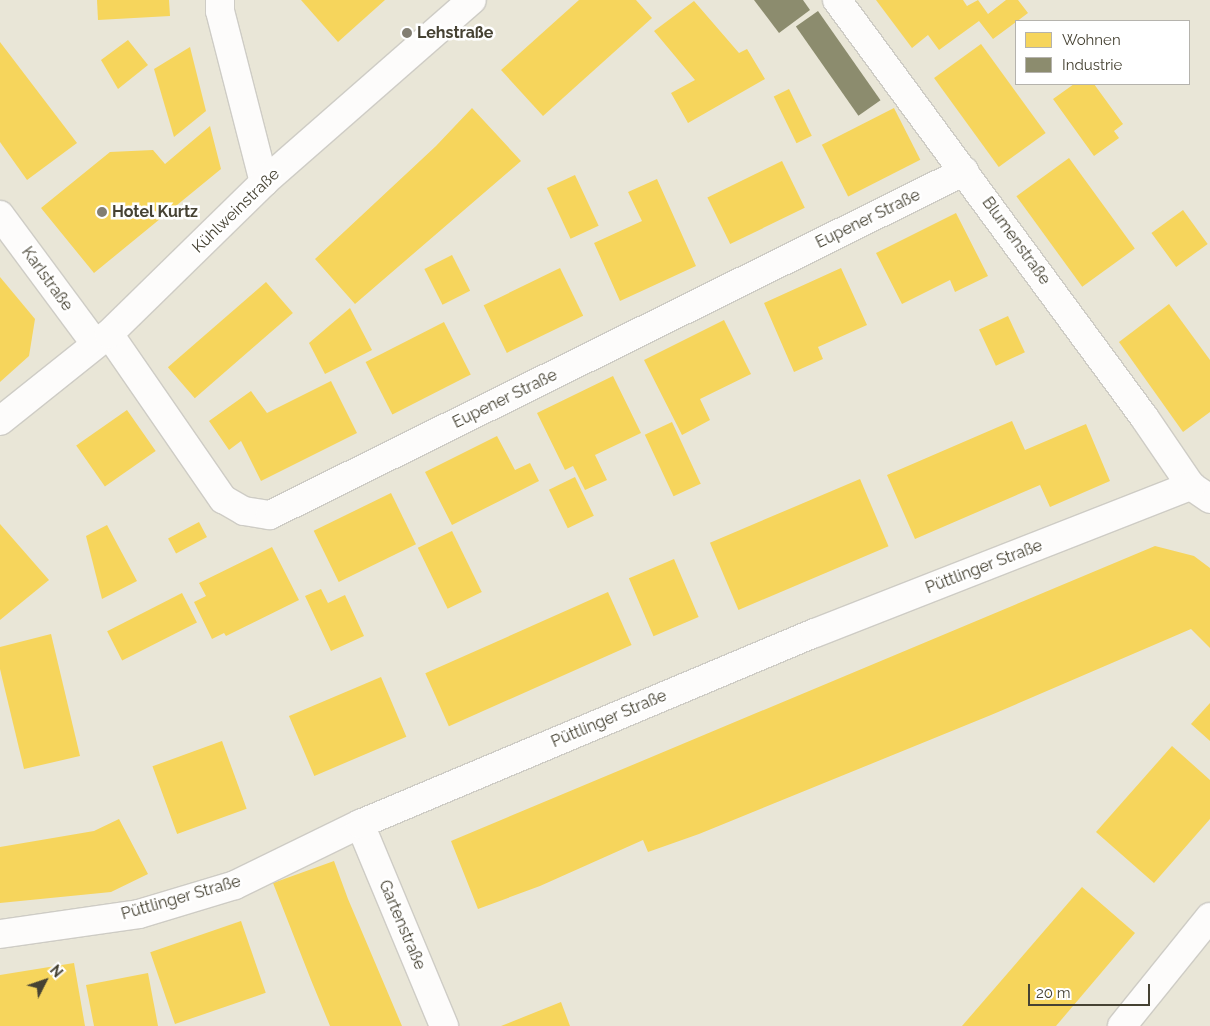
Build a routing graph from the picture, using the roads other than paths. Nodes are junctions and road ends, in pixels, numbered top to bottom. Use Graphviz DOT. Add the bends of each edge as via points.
graph roads {
  1 [pos="220,0"];
  2 [pos="472,0"];
  3 [pos="837,0"];
  4 [pos="965,171"];
  5 [pos="264,182"];
  6 [pos="0,215"];
  7 [pos="101,338"];
  8 [pos="0,421"];
  9 [pos="1200,492"];
  10 [pos="360,824"];
  11 [pos="1210,917"];
  12 [pos="0,934"];
  13 [pos="444,1026"];
  14 [pos="1122,1026"];
  1 -- 5 [label="street" via="220,11"];
  2 -- 5 [label="street, Kühlweinstraße"];
  3 -- 4 [label="street, Blumenstraße"];
  4 -- 7 [label="street, Eupener Straße" via="270,514 244,511 223,499"];
  4 -- 9 [label="street, Blumenstraße"];
  5 -- 7 [label="street, Kühlweinstraße"];
  6 -- 7 [label="street, Karlstraße"];
  7 -- 8 [label="street, Kühlweinstraße"];
  9 -- 10 [label="street, Püttlinger Straße" via="815,634"];
  10 -- 12 [label="street, Püttlinger Straße" via="235,885 139,914"];
  10 -- 13 [label="street, Gartenstraße"];
  11 -- 14 [label="street"];
}
